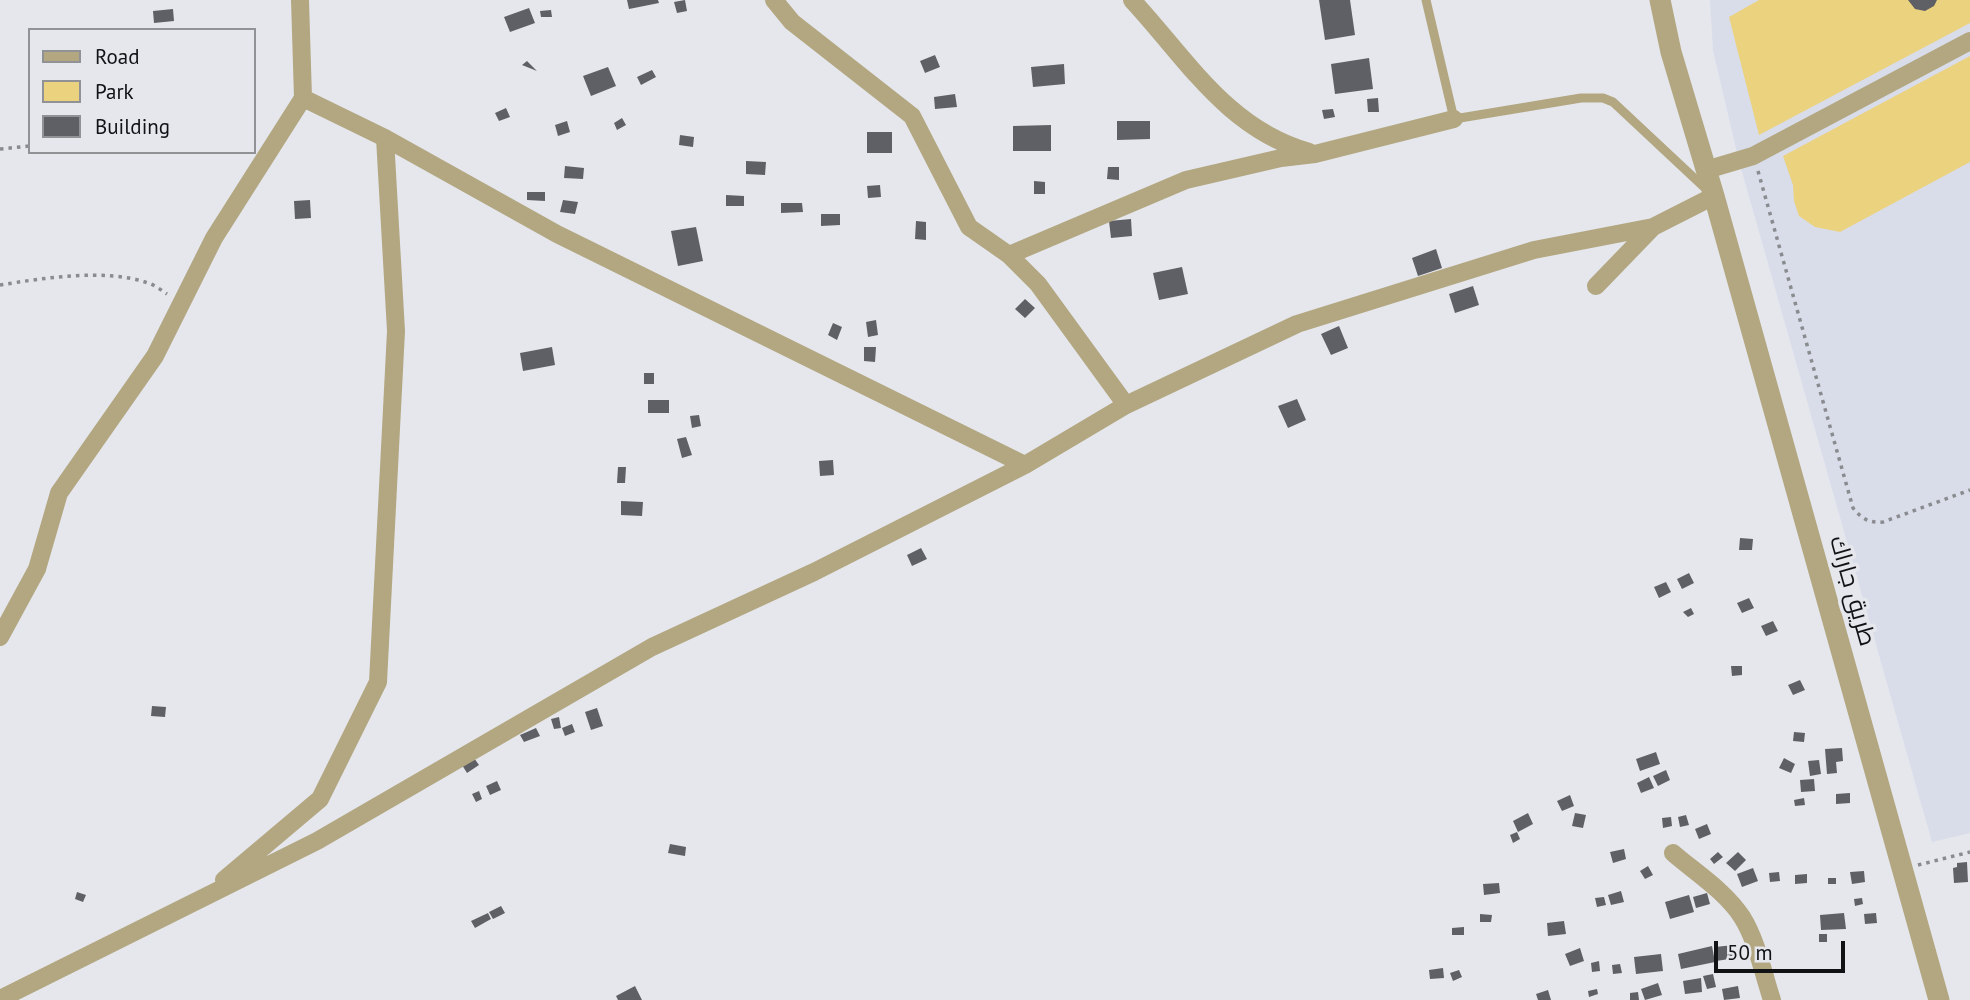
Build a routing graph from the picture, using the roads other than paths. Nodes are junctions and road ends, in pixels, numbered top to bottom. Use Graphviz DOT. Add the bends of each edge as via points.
graph roads {
  1 [pos="300,0"];
  2 [pos="774,0"];
  3 [pos="1132,0"];
  4 [pos="1426,0"];
  5 [pos="1660,0"];
  6 [pos="1970,41"];
  7 [pos="303,99"];
  8 [pos="1454,119"];
  9 [pos="386,138"];
  10 [pos="1315,154"];
  11 [pos="1706,170"];
  12 [pos="1714,196"];
  13 [pos="1653,227"];
  14 [pos="1009,255"];
  15 [pos="1596,286"];
  16 [pos="1126,405"];
  17 [pos="1026,465"];
  18 [pos="0,637"];
  19 [pos="1673,853"];
  20 [pos="202,898"];
  21 [pos="0,999"];
  22 [pos="1772,1000"];
  23 [pos="1939,1000"];
  1 -- 7 [label="street"];
  2 -- 14 [label="street" via="792,22 912,116 968,227"];
  3 -- 10 [label="street" via="1232,112 1258,131"];
  4 -- 8 [label="lane"];
  5 -- 11 [label="street, طريق جاراك"];
  6 -- 11 [label="street" via="1753,156"];
  7 -- 9 [label="street"];
  7 -- 18 [label="street" via="214,238 155,356 59,493 37,569"];
  8 -- 10 [label="street"];
  8 -- 12 [label="lane" via="1603,98 1622,108"];
  9 -- 17 [label="street" via="557,234"];
  9 -- 20 [label="street" via="396,331 378,682 320,799"];
  10 -- 14 [label="street" via="1186,180"];
  11 -- 12 [label="street, طريق جاراك"];
  12 -- 13 [label="street"];
  12 -- 23 [label="street, طريق جاراك"];
  13 -- 15 [label="street"];
  13 -- 16 [label="street" via="1534,250 1297,324"];
  14 -- 16 [label="street" via="1038,284"];
  16 -- 17 [label="street"];
  17 -- 20 [label="street" via="652,647 317,841"];
  19 -- 22 [label="street" via="1723,894 1742,918"];
  20 -- 21 [label="street"];
}
